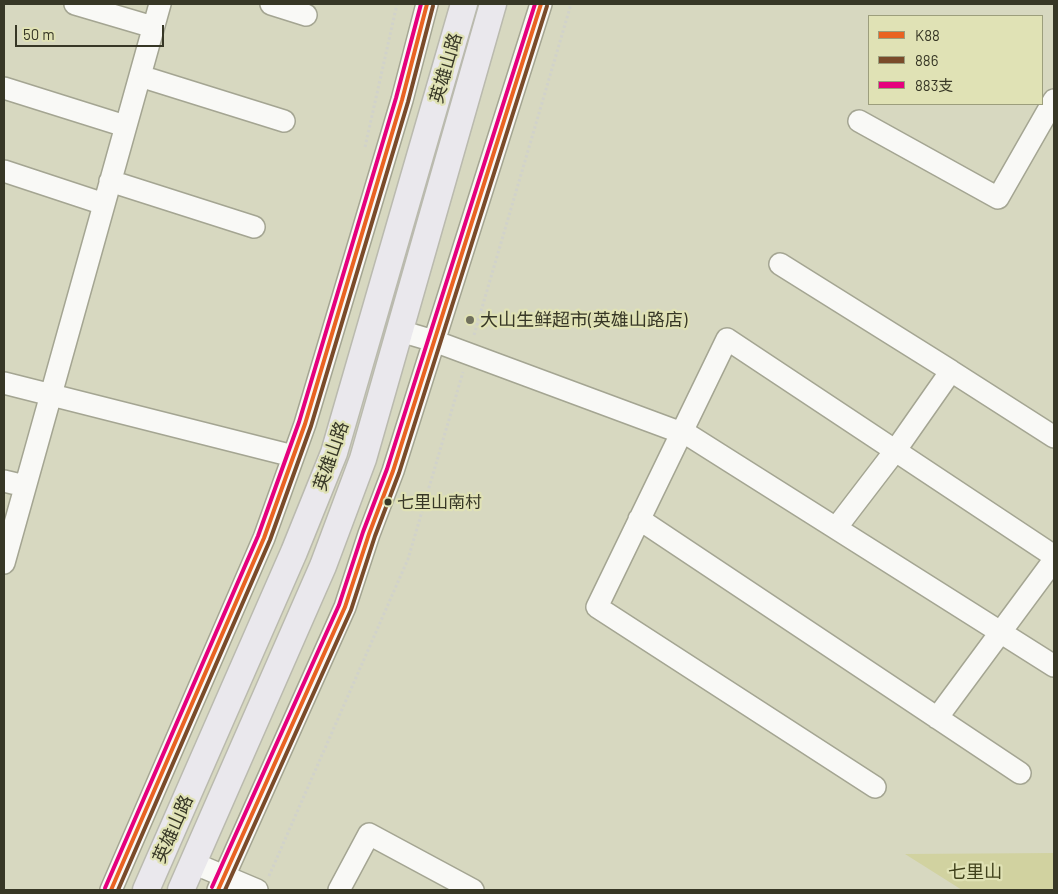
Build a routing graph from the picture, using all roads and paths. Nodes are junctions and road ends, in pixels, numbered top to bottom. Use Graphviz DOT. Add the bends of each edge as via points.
graph roads {
  1 [pos="75,4"];
  2 [pos="160,4"];
  3 [pos="271,4"];
  4 [pos="427,4"];
  5 [pos="464,4"];
  6 [pos="493,4"];
  7 [pos="541,4"];
  8 [pos="570,4"];
  9 [pos="306,15"];
  10 [pos="153,27"];
  11 [pos="140,76"];
  12 [pos="4,88"];
  13 [pos="1049,102"];
  14 [pos="284,120"];
  15 [pos="859,121"];
  16 [pos="125,126"];
  17 [pos="4,171"];
  18 [pos="110,180"];
  19 [pos="104,204"];
  20 [pos="254,227"];
  21 [pos="780,264"];
  22 [pos="400,331"];
  23 [pos="474,336"];
  24 [pos="434,341"];
  25 [pos="465,365"];
  26 [pos="951,371"];
  27 [pos="4,383"];
  28 [pos="50,396"];
  29 [pos="680,433"];
  30 [pos="1054,437"];
  31 [pos="895,451"];
  32 [pos="293,456"];
  33 [pos="4,480"];
  34 [pos="25,486"];
  35 [pos="639,519"];
  36 [pos="836,528"];
  37 [pos="1054,556"];
  38 [pos="1054,560"];
  39 [pos="4,563"];
  40 [pos="1001,632"];
  41 [pos="1054,666"];
  42 [pos="937,718"];
  43 [pos="1020,773"];
  44 [pos="875,786"];
  45 [pos="193,863"];
  46 [pos="221,884"];
  47 [pos="262,886"];
  48 [pos="111,890"];
  49 [pos="146,890"];
  50 [pos="181,890"];
  51 [pos="339,890"];
  52 [pos="473,890"];
  1 -- 10 [label="street"];
  2 -- 10 [label="street"];
  3 -- 9 [label="street"];
  4 -- 32 [label="street" via="399,110"];
  5 -- 49 [label="main road, 英雄山路" via="334,453"];
  6 -- 22 [label="main road, 英雄山路"];
  7 -- 24 [label="street"];
  8 -- 23 [label="path"];
  10 -- 11 [label="street"];
  11 -- 14 [label="street"];
  11 -- 16 [label="street"];
  12 -- 16 [label="street"];
  13 -- 15 [label="street" via="998,198"];
  16 -- 18 [label="street"];
  17 -- 19 [label="street"];
  18 -- 19 [label="street"];
  18 -- 20 [label="street"];
  19 -- 28 [label="street"];
  21 -- 26 [label="street"];
  22 -- 24 [label="street"];
  22 -- 45 [label="main road, 英雄山路" via="363,459 323,566"];
  24 -- 29 [label="street"];
  24 -- 46 [label="street" via="345,607"];
  25 -- 47 [label="path" via="408,559"];
  26 -- 30 [label="street"];
  26 -- 31 [label="street"];
  27 -- 28 [label="street"];
  28 -- 32 [label="street"];
  28 -- 34 [label="street"];
  29 -- 31 [label="street" via="726,340"];
  29 -- 35 [label="street"];
  29 -- 36 [label="street" via="690,436"];
  31 -- 36 [label="street"];
  31 -- 37 [label="street"];
  32 -- 48 [label="street" via="264,538"];
  33 -- 34 [label="street"];
  34 -- 39 [label="street"];
  35 -- 42 [label="street"];
  35 -- 44 [label="street" via="597,607"];
  36 -- 40 [label="street"];
  38 -- 40 [label="street"];
  40 -- 41 [label="street"];
  40 -- 42 [label="street"];
  42 -- 43 [label="street"];
  45 -- 46 [label="street"];
  45 -- 50 [label="main road, 英雄山路"];
  46 -- 47 [label="street"];
  51 -- 52 [label="street" via="369,834"];
}
